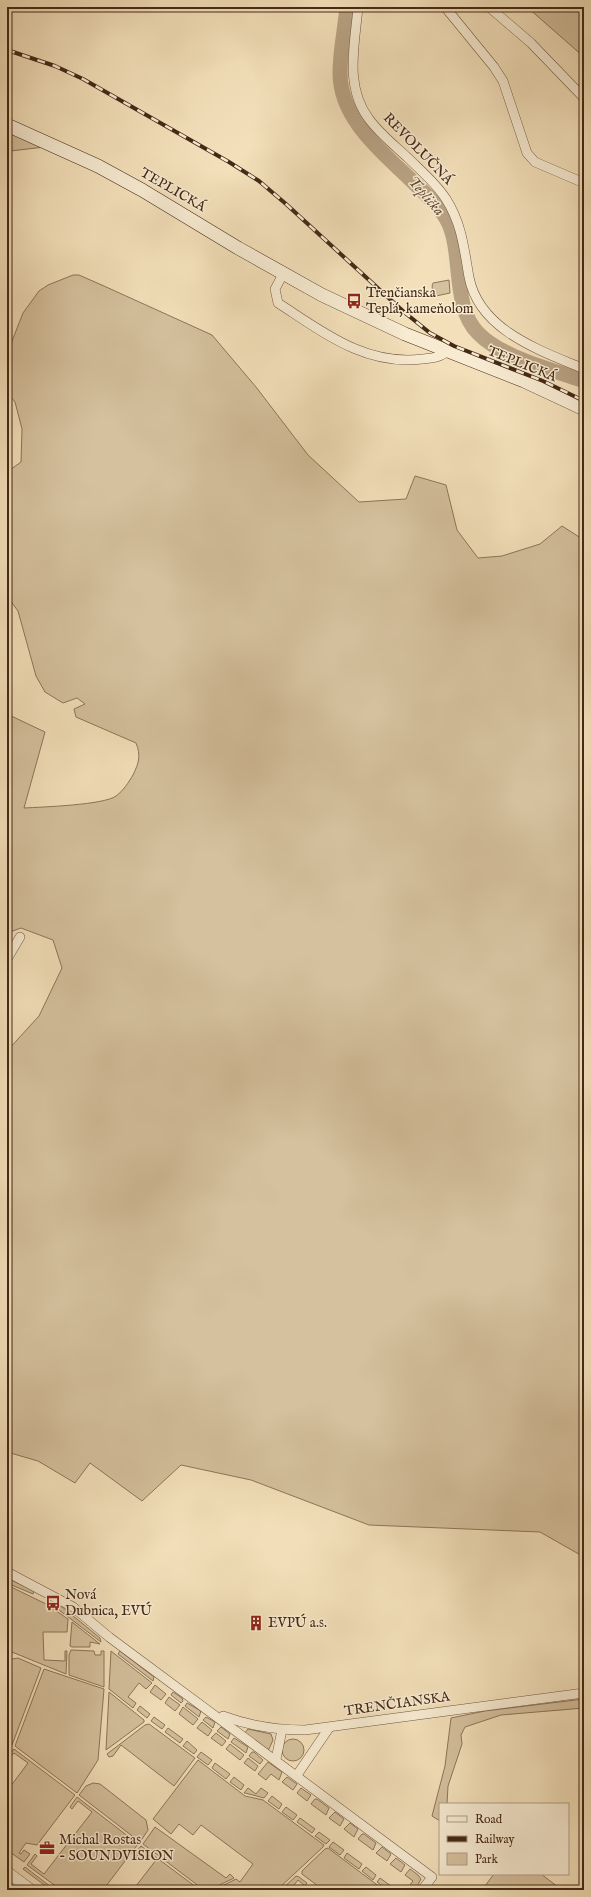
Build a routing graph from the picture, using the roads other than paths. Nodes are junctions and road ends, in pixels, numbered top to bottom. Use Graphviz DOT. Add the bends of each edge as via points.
graph roads {
  1 [pos="358,7"];
  2 [pos="445,7"];
  3 [pos="489,7"];
  4 [pos="584,98"];
  5 [pos="7,125"];
  6 [pos="584,183"];
  7 [pos="283,274"];
  8 [pos="447,351"];
  9 [pos="584,369"];
  10 [pos="584,409"];
  11 [pos="20,937"];
  12 [pos="7,958"];
  13 [pos="7,1572"];
  14 [pos="584,1693"];
  15 [pos="214,1713"];
  16 [pos="329,1728"];
  17 [pos="282,1730"];
  18 [pos="276,1759"];
  19 [pos="297,1775"];
  20 [pos="7,1872"];
  21 [pos="31,1890"];
  22 [pos="422,1890"];
  1 -- 9 [label="street, REVOLUČNÁ" via="352,72 360,105 369,119 446,198 458,219 473,294 481,308 515,336"];
  2 -- 6 [label="street" via="503,81 527,153 535,162 550,170"];
  3 -- 4 [label="street" via="530,43"];
  5 -- 7 [label="main road, TEPLICKÁ" via="98,166"];
  7 -- 8 [label="main road, TEPLICKÁ" via="362,315"];
  7 -- 8 [label="street" via="275,289 278,303 342,344 361,352 392,359 442,356"];
  8 -- 10 [label="main road, TEPLICKÁ" via="524,381"];
  11 -- 12 [label="street"];
  13 -- 15 [label="street, TRENČIANSKA" via="73,1608"];
  14 -- 16 [label="street, TRENČIANSKA"];
  15 -- 17 [label="street, TRENČIANSKA" via="253,1725"];
  15 -- 18 [label="street, TRENČIANSKA"];
  16 -- 17 [label="street, TRENČIANSKA"];
  16 -- 19 [label="street"];
  17 -- 18 [label="street"];
  18 -- 19 [label="street, TRENČIANSKA"];
  19 -- 22 [label="street, TRENČIANSKA" via="432,1877"];
  20 -- 21 [label="street"];
}
